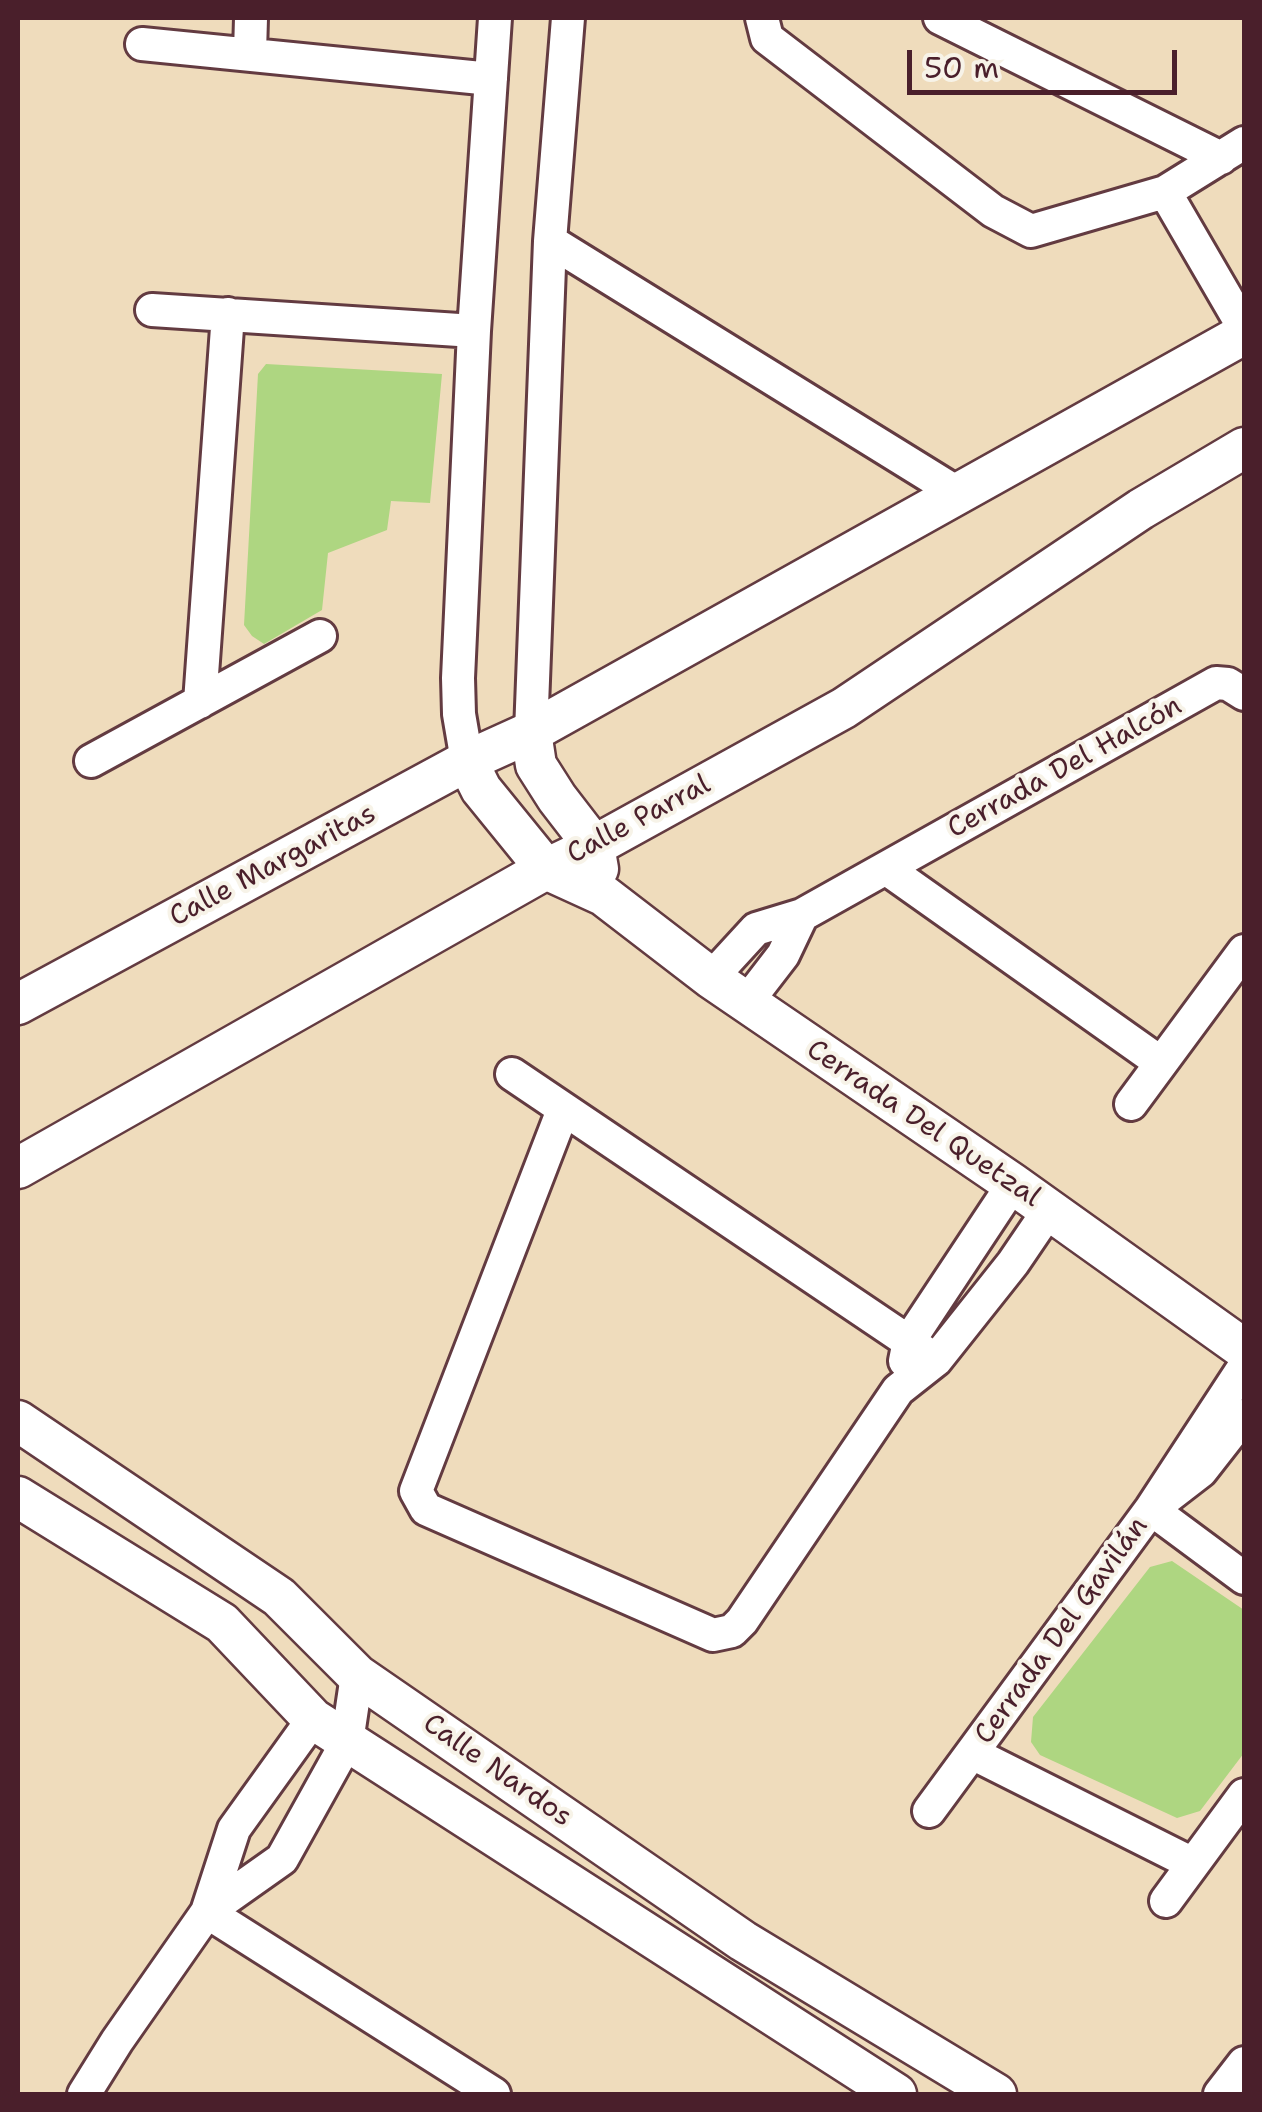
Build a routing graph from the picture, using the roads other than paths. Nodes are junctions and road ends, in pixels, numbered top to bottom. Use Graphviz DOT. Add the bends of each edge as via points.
graph roads {
  1 [pos="251,18"];
  2 [pos="495,18"];
  3 [pos="568,18"];
  4 [pos="762,18"];
  5 [pos="940,18"];
  6 [pos="142,44"];
  7 [pos="250,53"];
  8 [pos="490,79"];
  9 [pos="1233,150"];
  10 [pos="1165,192"];
  11 [pos="550,241"];
  12 [pos="152,310"];
  13 [pos="228,314"];
  14 [pos="474,331"];
  15 [pos="1244,331"];
  16 [pos="1244,448"];
  17 [pos="960,494"];
  18 [pos="320,636"];
  19 [pos="1244,694"];
  20 [pos="200,702"];
  21 [pos="531,732"];
  22 [pos="91,761"];
  23 [pos="467,761"];
  24 [pos="594,846"];
  25 [pos="546,869"];
  26 [pos="887,869"];
  27 [pos="603,895"];
  28 [pos="802,916"];
  29 [pos="1244,951"];
  30 [pos="711,978"];
  31 [pos="746,1003"];
  32 [pos="18,1004"];
  33 [pos="1161,1063"];
  34 [pos="512,1074"];
  35 [pos="1131,1104"];
  36 [pos="563,1110"];
  37 [pos="18,1168"];
  38 [pos="1014,1184"];
  39 [pos="1049,1210"];
  40 [pos="1244,1349"];
  41 [pos="923,1351"];
  42 [pos="1244,1368"];
  43 [pos="1244,1416"];
  44 [pos="18,1421"];
  45 [pos="18,1497"];
  46 [pos="1151,1510"];
  47 [pos="1244,1578"];
  48 [pos="357,1675"];
  49 [pos="313,1718"];
  50 [pos="348,1742"];
  51 [pos="972,1753"];
  52 [pos="1244,1795"];
  53 [pos="929,1812"];
  54 [pos="1193,1864"];
  55 [pos="1166,1902"];
  56 [pos="208,1912"];
  57 [pos="1244,2062"];
  58 [pos="84,2094"];
  59 [pos="494,2094"];
  60 [pos="896,2094"];
  61 [pos="996,2094"];
  62 [pos="1220,2094"];
  1 -- 7 [label="street"];
  2 -- 8 [label="street"];
  3 -- 11 [label="street"];
  4 -- 10 [label="street" via="767,38 993,211 1030,231"];
  5 -- 9 [label="street"];
  6 -- 7 [label="street"];
  7 -- 8 [label="street"];
  8 -- 14 [label="street"];
  9 -- 10 [label="street"];
  10 -- 15 [label="street"];
  11 -- 17 [label="street"];
  11 -- 21 [label="street"];
  12 -- 13 [label="street"];
  13 -- 14 [label="street"];
  13 -- 20 [label="street"];
  14 -- 23 [label="street" via="458,678"];
  15 -- 17 [label="street, Calle Margaritas"];
  16 -- 24 [label="street, Calle Parral" via="844,708"];
  17 -- 21 [label="street, Calle Margaritas"];
  18 -- 20 [label="street"];
  19 -- 26 [label="street, Cerrada Del Halcón" via="1216,683"];
  20 -- 22 [label="street"];
  21 -- 23 [label="street, Calle Margaritas"];
  21 -- 24 [label="street" via="536,765"];
  23 -- 25 [label="street" via="481,789"];
  23 -- 32 [label="street, Calle Margaritas"];
  24 -- 25 [label="street, Calle Parral"];
  24 -- 27 [label="street"];
  25 -- 27 [label="street, Cerrada Del Quetzal"];
  25 -- 37 [label="street, Calle Parral"];
  26 -- 28 [label="street, Cerrada Del Halcón"];
  26 -- 33 [label="street"];
  27 -- 30 [label="street, Cerrada Del Quetzal"];
  28 -- 30 [label="street, Cerrada Del Halcón" via="756,929"];
  28 -- 31 [label="street" via="783,955"];
  29 -- 33 [label="street"];
  30 -- 31 [label="street, Cerrada Del Quetzal"];
  31 -- 38 [label="street, Cerrada Del Quetzal"];
  33 -- 35 [label="street"];
  34 -- 36 [label="street"];
  36 -- 41 [label="street"];
  36 -- 41 [label="street" via="420,1477 416,1490 426,1509 700,1632 723,1636 742,1620"];
  38 -- 39 [label="street, Cerrada Del Quetzal"];
  38 -- 41 [label="street"];
  39 -- 40 [label="street, Cerrada Del Quetzal"];
  39 -- 41 [label="street" via="1013,1263"];
  42 -- 46 [label="street, Cerrada Del Gavilán"];
  43 -- 46 [label="street, Cerrada Del Gavilán" via="1201,1471"];
  44 -- 48 [label="street, Calle Nardos" via="279,1597"];
  45 -- 49 [label="street, Calle Nardos" via="222,1623"];
  46 -- 47 [label="street, Cerrada Del Gavilán"];
  46 -- 51 [label="street, Cerrada Del Gavilán"];
  48 -- 50 [label="street"];
  48 -- 61 [label="street, Calle Nardos" via="743,1941"];
  49 -- 50 [label="street, Calle Nardos"];
  49 -- 56 [label="street" via="234,1829"];
  50 -- 56 [label="street" via="282,1858"];
  50 -- 60 [label="street, Calle Nardos"];
  51 -- 53 [label="street, Cerrada Del Gavilán"];
  51 -- 54 [label="street, Cerrada Del Gavilán"];
  52 -- 54 [label="street"];
  54 -- 55 [label="street"];
  56 -- 58 [label="street"];
  56 -- 59 [label="street"];
  57 -- 62 [label="street"];
}
